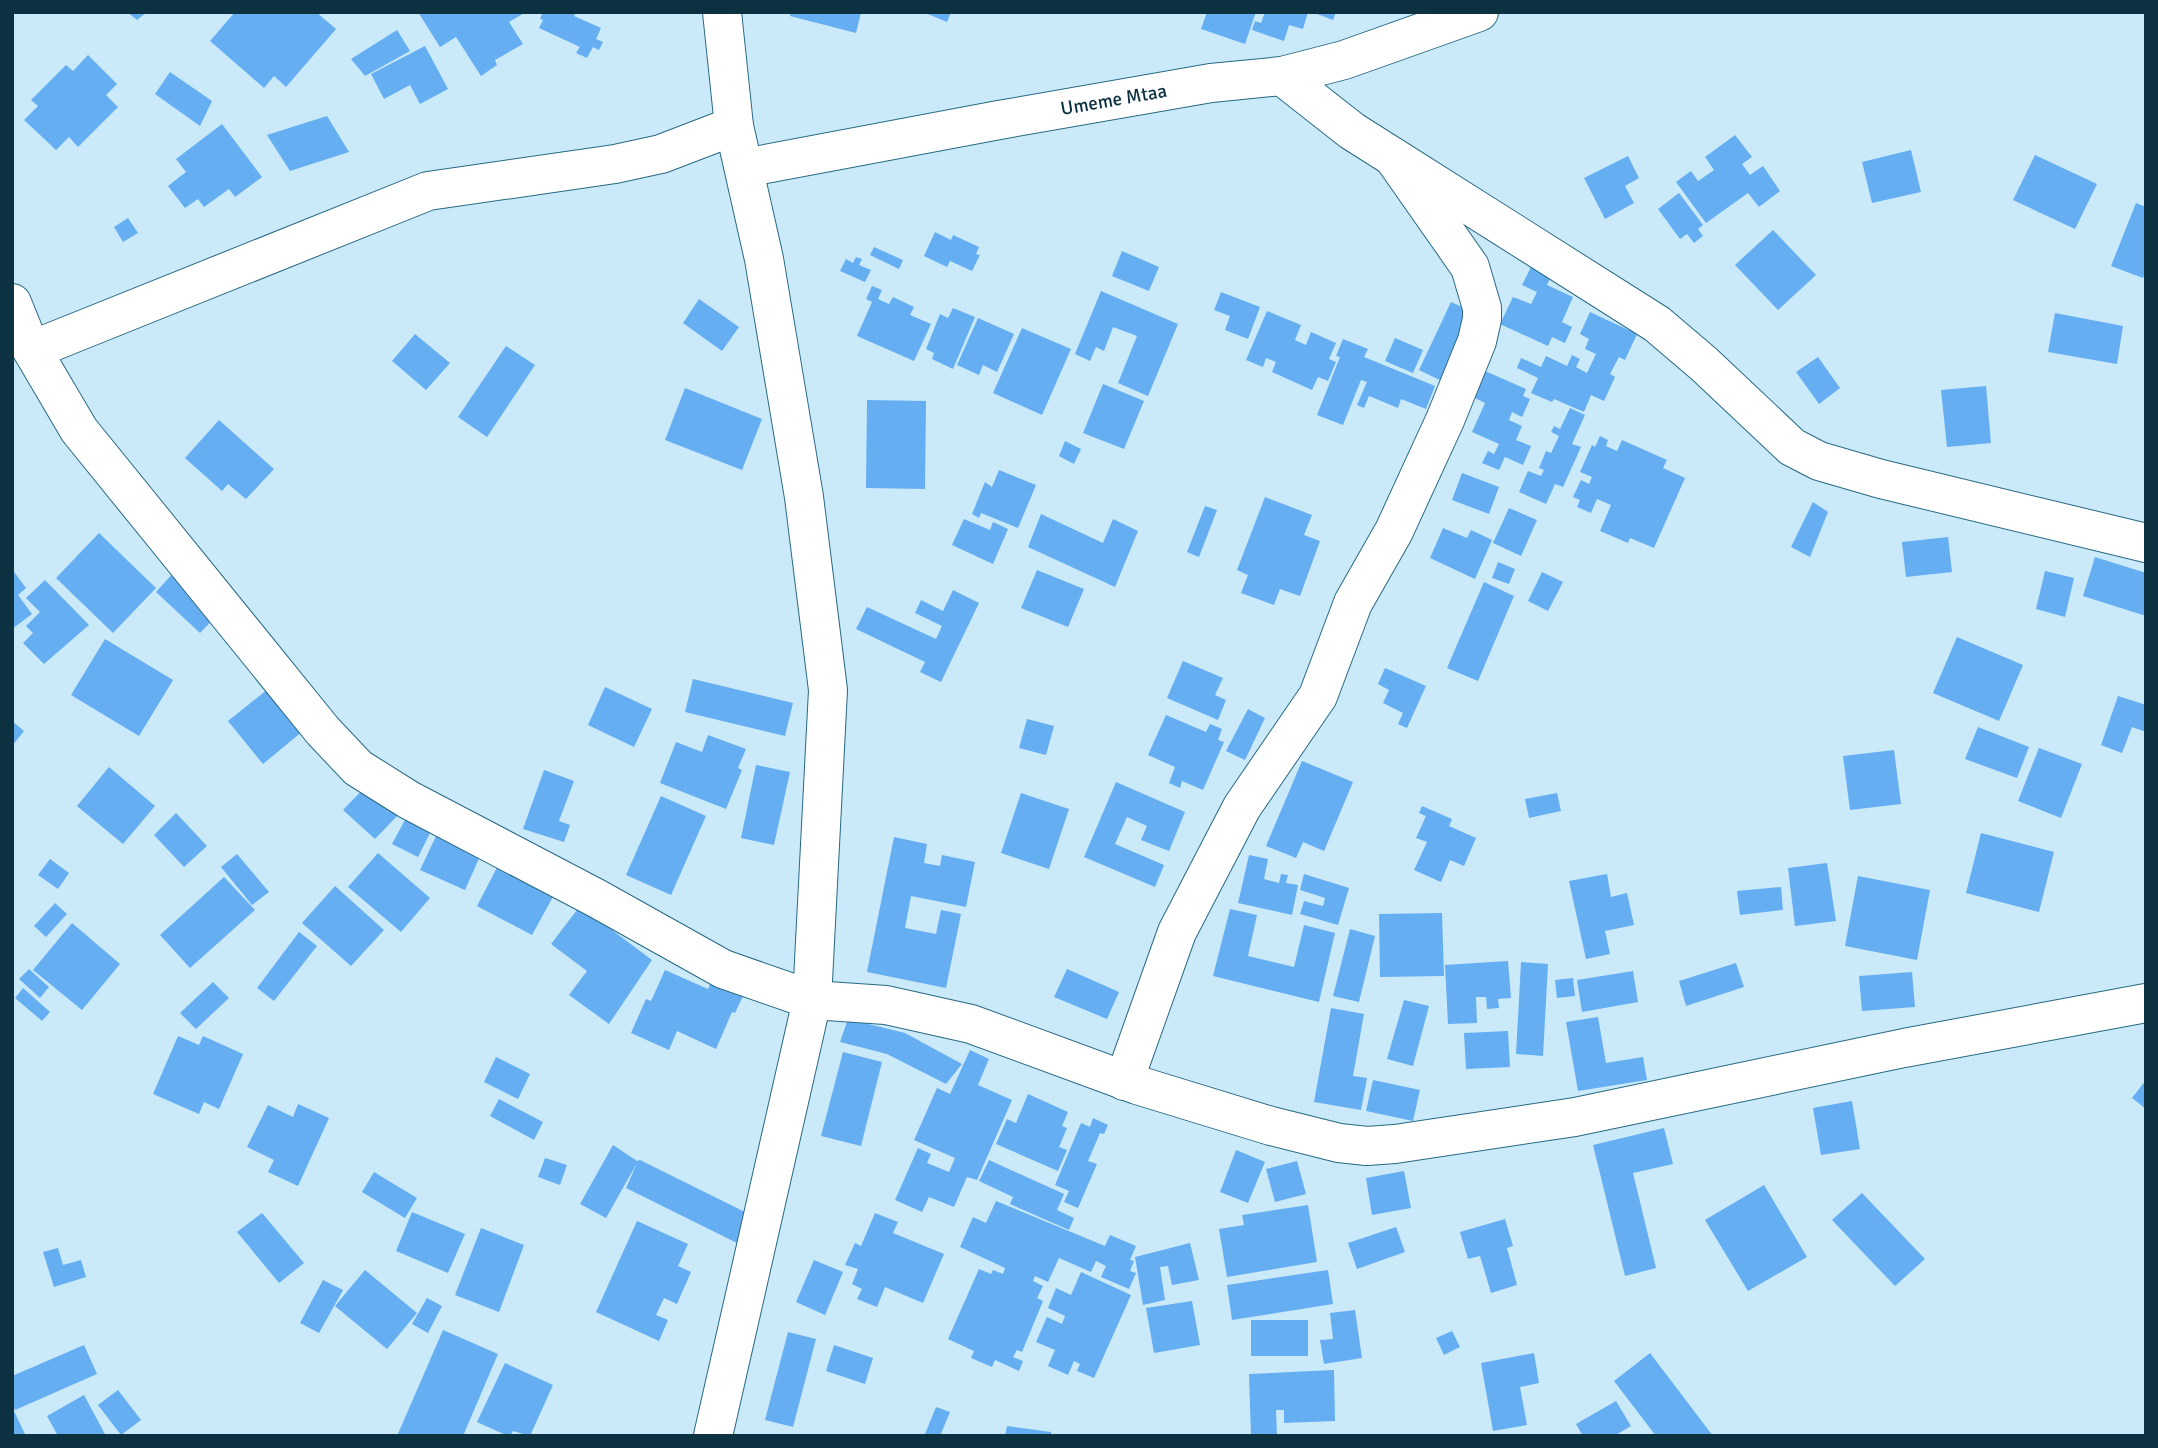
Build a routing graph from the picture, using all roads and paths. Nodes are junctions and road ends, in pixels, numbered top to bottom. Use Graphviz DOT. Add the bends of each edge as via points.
graph roads {
  1 [pos="722,12"];
  2 [pos="1479,12"];
  3 [pos="1282,76"];
  4 [pos="734,126"];
  5 [pos="1392,158"];
  6 [pos="744,169"];
  7 [pos="12,303"];
  8 [pos="32,350"];
  9 [pos="2146,543"];
  10 [pos="812,1000"];
  11 [pos="2146,1003"];
  12 [pos="1124,1080"];
  13 [pos="713,1436"];
  1 -- 4 [label="street"];
  2 -- 3 [label="street, Umeme Mtaa" via="1344,60"];
  3 -- 5 [label="street"];
  3 -- 6 [label="street, Umeme Mtaa" via="1210,83"];
  4 -- 6 [label="street"];
  4 -- 8 [label="street" via="662,153 615,164 428,191"];
  5 -- 9 [label="street" via="1657,324 1792,447 1881,479"];
  5 -- 12 [label="street" via="1470,267 1482,308 1477,341 1400,518 1353,604 1318,696 1242,807 1177,932"];
  6 -- 10 [label="street" via="804,497 828,690"];
  7 -- 8 [label="street"];
  8 -- 10 [label="street" via="79,430 285,687 358,768 723,969"];
  10 -- 12 [label="street" via="886,1005 971,1024"];
  10 -- 13 [label="street"];
  11 -- 12 [label="street" via="1575,1117 1395,1144 1339,1143"];
}
